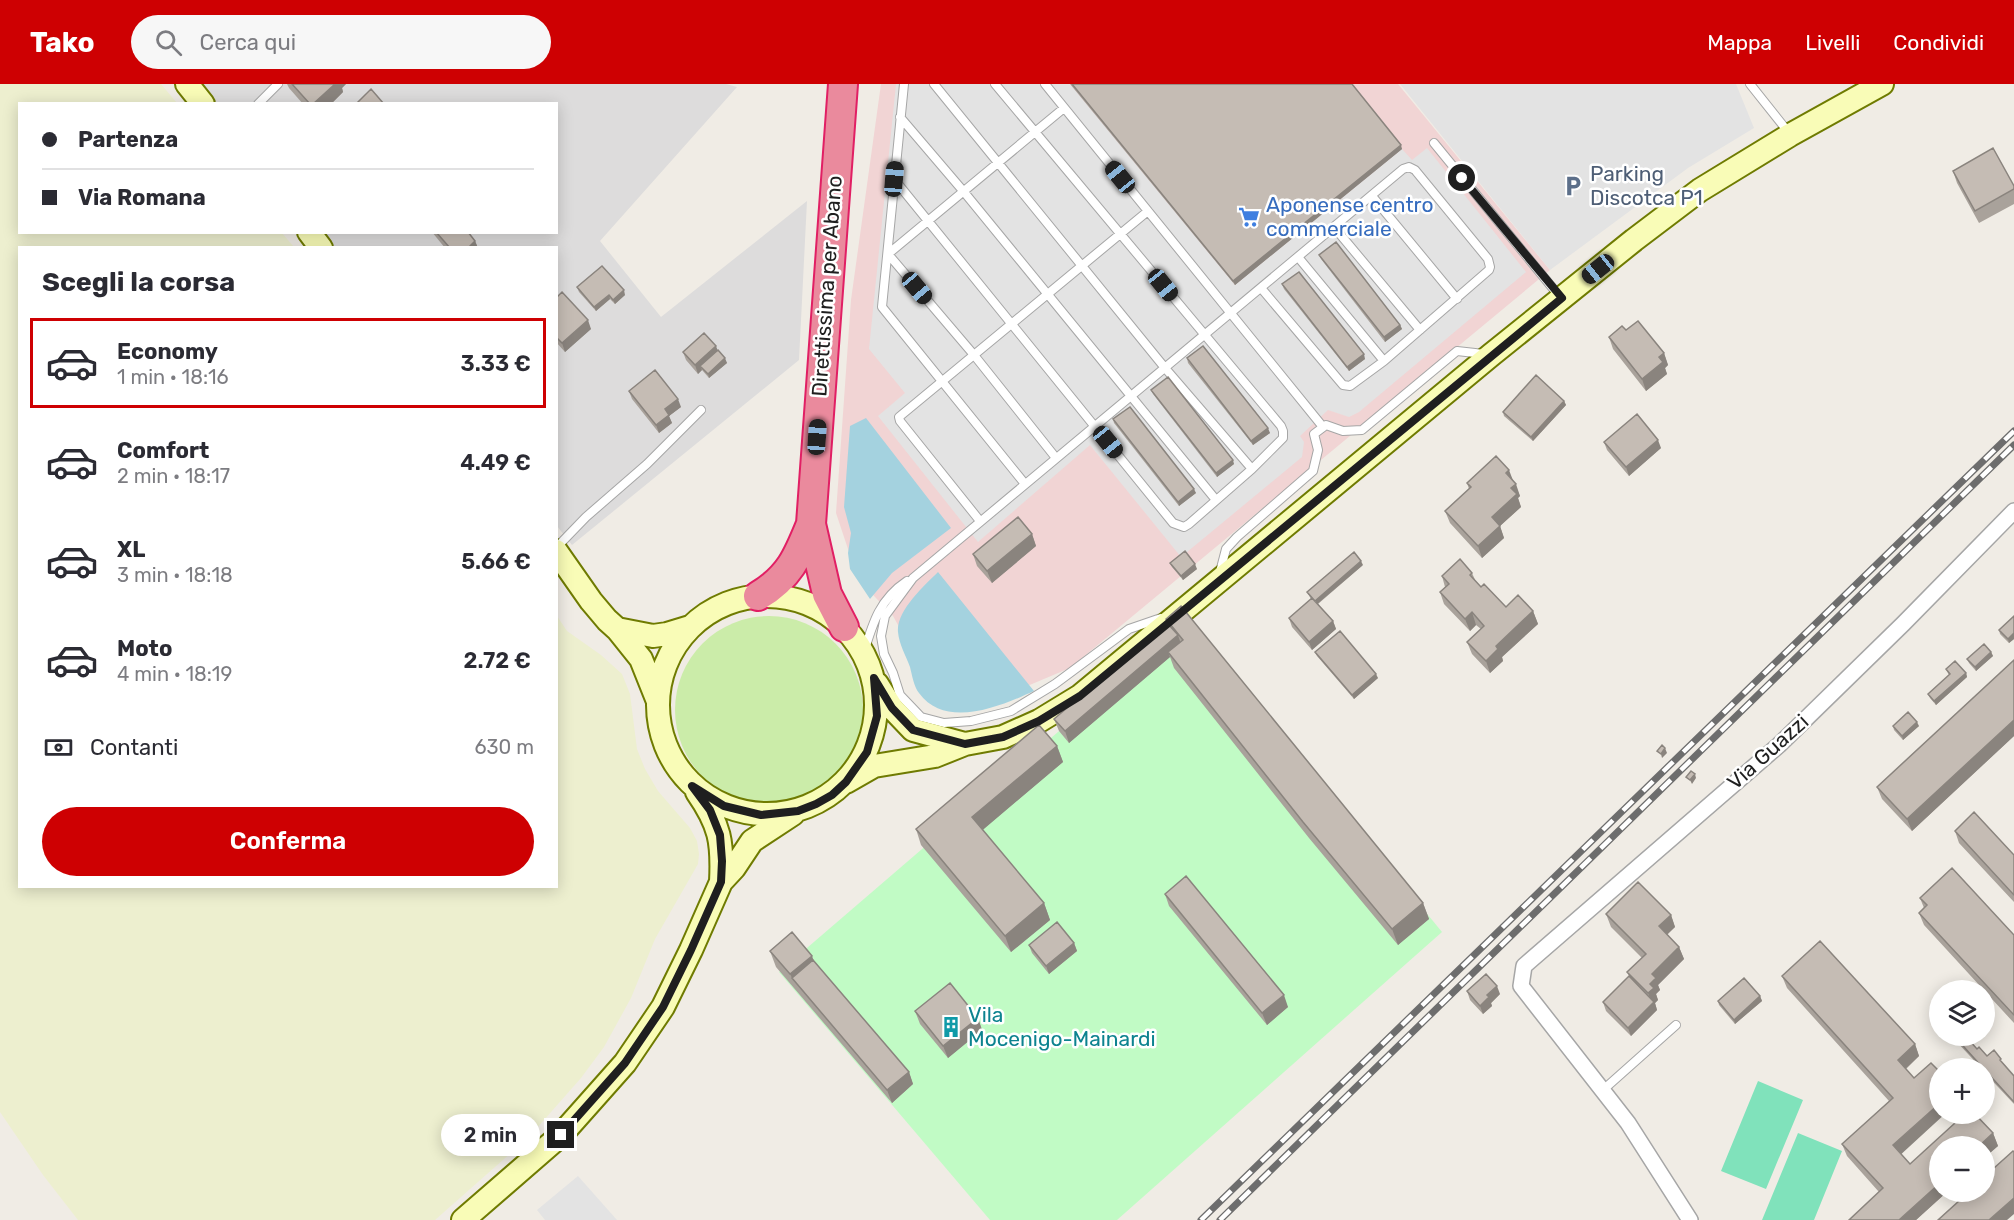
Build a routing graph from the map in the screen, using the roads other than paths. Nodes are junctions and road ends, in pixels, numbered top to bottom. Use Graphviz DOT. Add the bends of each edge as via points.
graph roads {
  1 [pos="187,84"];
  2 [pos="278,84"];
  3 [pos="843,84"];
  4 [pos="903,84"];
  5 [pos="933,84"];
  6 [pos="995,84"];
  7 [pos="1045,84"];
  8 [pos="1750,84"];
  9 [pos="1882,84"];
  10 [pos="201,102"];
  11 [pos="260,102"];
  12 [pos="1064,108"];
  13 [pos="900,117"];
  14 [pos="1035,132"];
  15 [pos="1790,135"];
  16 [pos="1434,142"];
  17 [pos="999,163"];
  18 [pos="894,179"];
  19 [pos="964,192"];
  20 [pos="1372,196"];
  21 [pos="1149,212"];
  22 [pos="929,222"];
  23 [pos="1334,227"];
  24 [pos="1122,234"];
  25 [pos="888,254"];
  26 [pos="1298,257"];
  27 [pos="1083,266"];
  28 [pos="1261,288"];
  29 [pos="1048,295"];
  30 [pos="1562,298"];
  31 [pos="1457,299"];
  32 [pos="1231,313"];
  33 [pos="1013,325"];
  34 [pos="1420,330"];
  35 [pos="1204,335"];
  36 [pos="974,355"];
  37 [pos="1491,355"];
  38 [pos="1383,361"];
  39 [pos="1165,368"];
  40 [pos="942,382"];
  41 [pos="1131,396"];
  42 [pos="701,410"];
  43 [pos="1095,426"];
  44 [pos="1323,427"];
  45 [pos="1056,458"];
  46 [pos="1252,469"];
  47 [pos="1025,484"];
  48 [pos="1216,500"];
  49 [pos="2014,511"];
  50 [pos="980,521"];
  51 [pos="811,524"];
  52 [pos="558,547"];
  53 [pos="558,552"];
  54 [pos="913,578"];
  55 [pos="1217,583"];
  56 [pos="758,596"];
  57 [pos="1185,610"];
  58 [pos="690,627"];
  59 [pos="844,627"];
  60 [pos="617,629"];
  61 [pos="864,652"];
  62 [pos="874,678"];
  63 [pos="657,700"];
  64 [pos="965,744"];
  65 [pos="846,782"];
  66 [pos="692,786"];
  67 [pos="798,811"];
  68 [pos="721,882"];
  69 [pos="1676,1025"];
  70 [pos="1603,1090"];
  71 [pos="463,1220"];
  72 [pos="1690,1220"];
  1 -- 10 [label="street"];
  2 -- 11 [label="lane"];
  3 -- 51 [label="highway, Direttissima per Abano"];
  4 -- 13 [label="lane"];
  5 -- 17 [label="lane"];
  6 -- 14 [label="lane"];
  7 -- 12 [label="lane"];
  8 -- 15 [label="lane"];
  9 -- 15 [label="street"];
  12 -- 14 [label="lane"];
  12 -- 21 [label="lane"];
  13 -- 18 [label="lane"];
  13 -- 19 [label="lane"];
  14 -- 17 [label="lane"];
  14 -- 24 [label="lane"];
  15 -- 30 [label="street" via="1700,189"];
  16 -- 30 [label="lane"];
  17 -- 19 [label="lane"];
  17 -- 27 [label="lane"];
  18 -- 22 [label="lane"];
  18 -- 25 [label="lane"];
  19 -- 22 [label="lane"];
  19 -- 29 [label="lane"];
  20 -- 23 [label="lane"];
  20 -- 31 [label="lane"];
  20 -- 31 [label="lane" via="1403,169 1415,170 1490,264 1489,270"];
  21 -- 24 [label="lane"];
  21 -- 32 [label="lane"];
  22 -- 25 [label="lane"];
  22 -- 33 [label="lane"];
  23 -- 26 [label="lane"];
  23 -- 34 [label="lane"];
  24 -- 27 [label="lane"];
  24 -- 35 [label="lane"];
  25 -- 36 [label="lane"];
  25 -- 40 [label="lane" via="882,307"];
  26 -- 28 [label="lane"];
  26 -- 38 [label="lane"];
  27 -- 29 [label="lane"];
  27 -- 39 [label="lane"];
  28 -- 32 [label="lane"];
  28 -- 38 [label="lane" via="1343,385 1350,386"];
  29 -- 33 [label="lane"];
  29 -- 41 [label="lane"];
  30 -- 37 [label="street"];
  31 -- 34 [label="lane"];
  32 -- 35 [label="lane"];
  32 -- 44 [label="lane"];
  33 -- 36 [label="lane"];
  33 -- 43 [label="lane"];
  34 -- 38 [label="lane"];
  35 -- 39 [label="lane"];
  35 -- 46 [label="lane" via="1283,431 1280,442"];
  36 -- 40 [label="lane"];
  36 -- 45 [label="lane"];
  37 -- 44 [label="lane" via="1457,351 1362,430"];
  37 -- 55 [label="street"];
  39 -- 41 [label="lane"];
  39 -- 46 [label="lane"];
  40 -- 47 [label="lane"];
  40 -- 50 [label="lane" via="904,412 900,421"];
  41 -- 43 [label="lane"];
  41 -- 48 [label="lane"];
  42 -- 52 [label="lane"];
  43 -- 45 [label="lane"];
  43 -- 48 [label="lane" via="1173,523 1184,527"];
  44 -- 55 [label="lane" via="1314,434 1318,450 1313,471 1226,549"];
  45 -- 47 [label="lane"];
  46 -- 48 [label="lane"];
  47 -- 50 [label="lane"];
  49 -- 70 [label="street, Via Guazzi" via="1779,745 1524,966 1521,986"];
  50 -- 54 [label="lane"];
  51 -- 56 [label="highway, Direttissima per Abano" via="798,557 784,577"];
  51 -- 59 [label="highway, Direttissima per Abano" via="827,594"];
  53 -- 60 [label="street" via="591,600"];
  54 -- 57 [label="lane" via="885,616 881,636 884,654 900,695 921,717 944,723 1011,711 1129,629"];
  54 -- 61 [label="lane" via="894,590 879,609"];
  55 -- 57 [label="street"];
  56 -- 58 [label="street" via="721,605"];
  56 -- 59 [label="street" via="790,597 819,608"];
  57 -- 64 [label="street" via="1080,696 1039,721 1003,737"];
  58 -- 60 [label="street" via="653,636"];
  58 -- 63 [label="street" via="673,648"];
  59 -- 61 [label="street"];
  60 -- 63 [label="street" via="641,659"];
  61 -- 62 [label="street"];
  62 -- 64 [label="street" via="892,708 913,730"];
  62 -- 65 [label="street" via="877,716 867,752"];
  63 -- 66 [label="street" via="660,732 673,761"];
  64 -- 65 [label="street" via="935,756 874,766"];
  65 -- 67 [label="street" via="832,795"];
  66 -- 67 [label="street" via="724,806 752,813"];
  66 -- 68 [label="street" via="710,810 720,835"];
  67 -- 68 [label="street" via="752,840"];
  68 -- 71 [label="street" via="663,1007 625,1063 561,1135"];
  69 -- 70 [label="lane"];
  70 -- 72 [label="street"];
}
